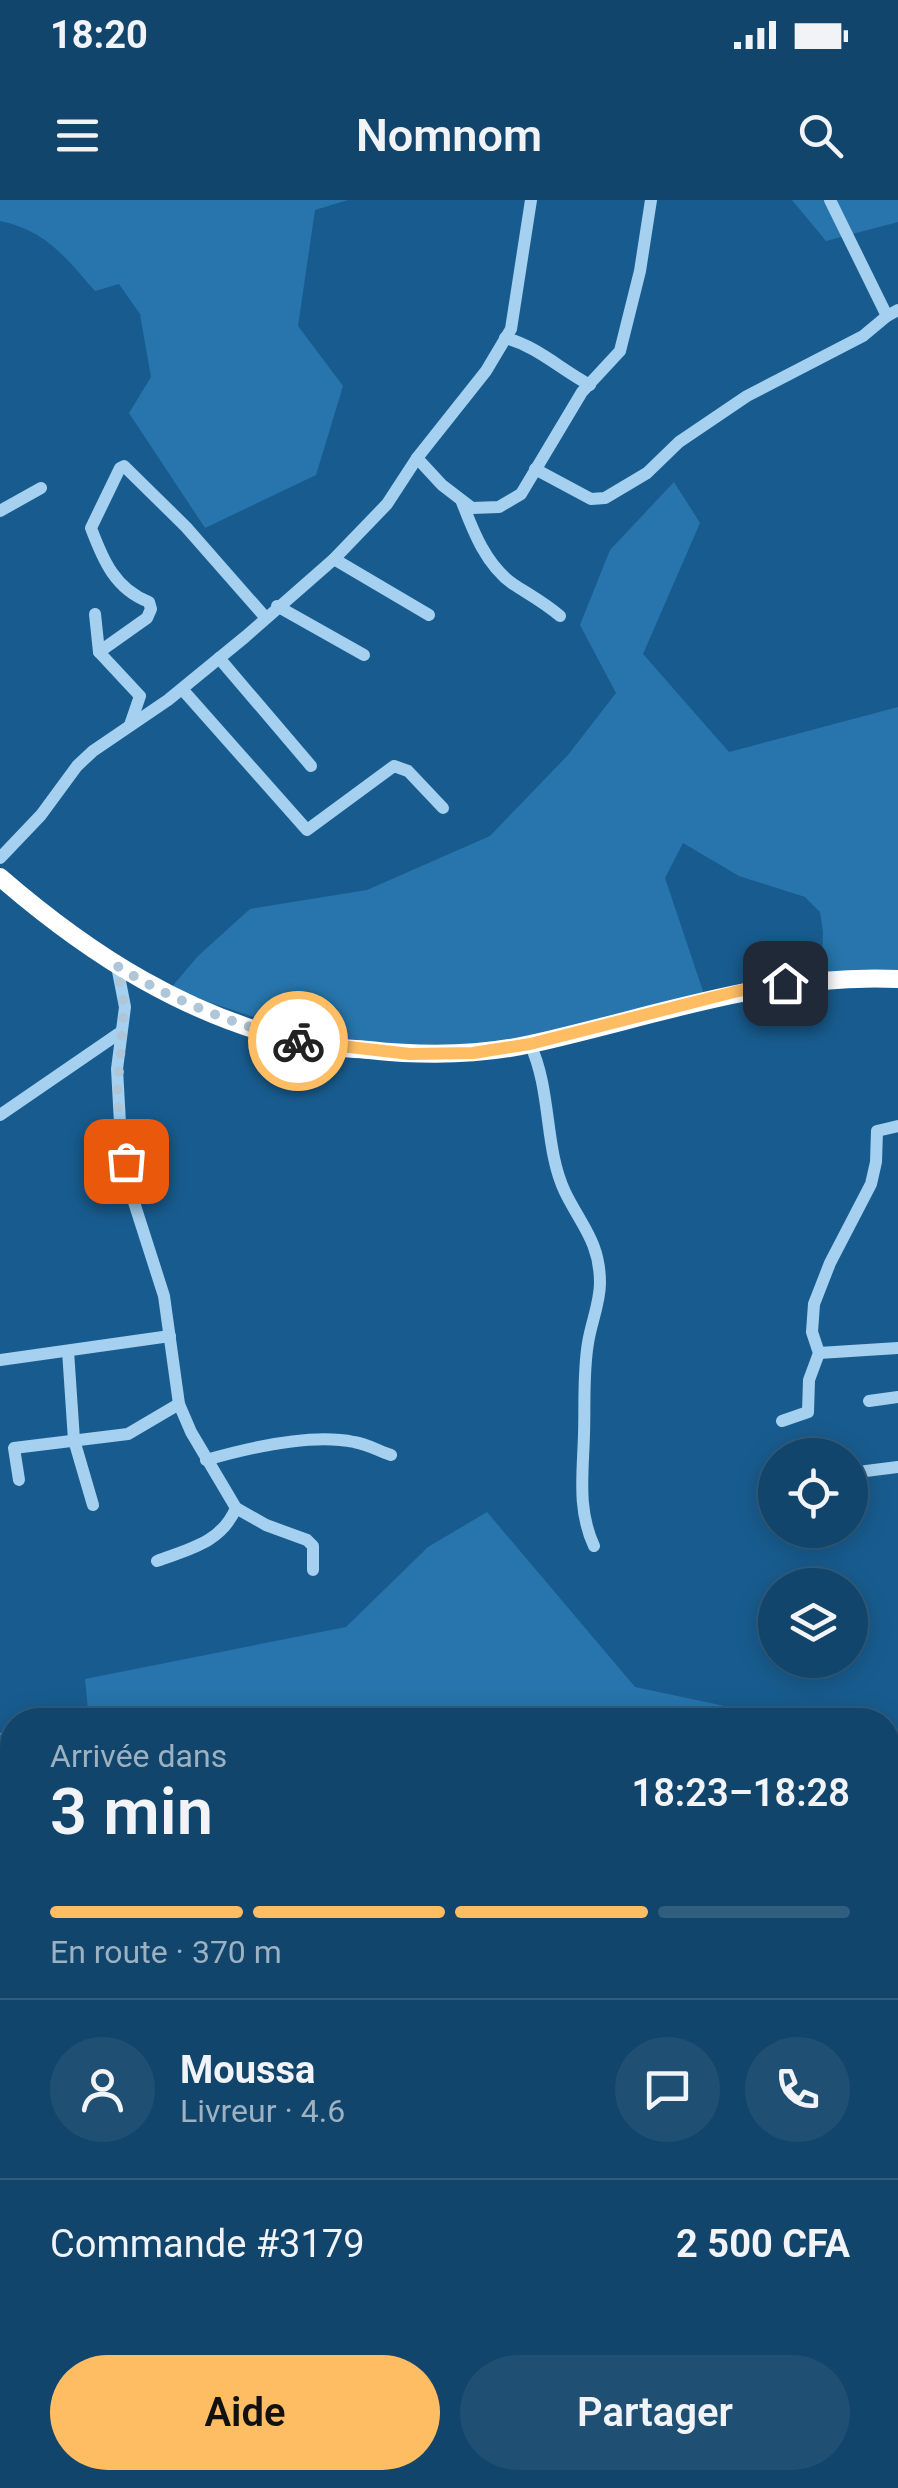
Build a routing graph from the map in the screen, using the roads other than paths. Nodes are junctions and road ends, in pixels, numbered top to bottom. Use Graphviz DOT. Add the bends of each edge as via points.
graph roads {
  1 [pos="530,200"];
  2 [pos="651,200"];
  3 [pos="830,200"];
  4 [pos="893,313"];
  5 [pos="505,338"];
  6 [pos="590,384"];
  7 [pos="416,458"];
  8 [pos="535,469"];
  9 [pos="41,488"];
  10 [pos="461,499"];
  11 [pos="0,510"];
  12 [pos="334,558"];
  13 [pos="277,606"];
  14 [pos="94,614"];
  15 [pos="429,615"];
  16 [pos="560,616"];
  17 [pos="266,617"];
  18 [pos="99,652"];
  19 [pos="364,654"];
  20 [pos="219,658"];
  21 [pos="182,689"];
  22 [pos="130,725"];
  23 [pos="311,766"];
  24 [pos="442,808"];
  25 [pos="0,858"];
  26 [pos="0,877"];
  27 [pos="117,966"];
  28 [pos="898,979"];
  29 [pos="121,1032"];
  30 [pos="530,1044"];
  31 [pos="0,1115"];
  32 [pos="898,1126"];
  33 [pos="170,1336"];
  34 [pos="898,1348"];
  35 [pos="68,1351"];
  36 [pos="819,1353"];
  37 [pos="0,1360"];
  38 [pos="898,1397"];
  39 [pos="869,1401"];
  40 [pos="180,1404"];
  41 [pos="782,1421"];
  42 [pos="74,1440"];
  43 [pos="391,1455"];
  44 [pos="206,1460"];
  45 [pos="898,1466"];
  46 [pos="868,1470"];
  47 [pos="19,1480"];
  48 [pos="94,1505"];
  49 [pos="236,1508"];
  50 [pos="594,1546"];
  51 [pos="156,1561"];
  52 [pos="314,1570"];
  1 -- 5 [label="street"];
  2 -- 6 [label="street" via="620,351"];
  3 -- 4 [label="street"];
  4 -- 8 [label="street" via="863,336 748,396 605,498 592,499"];
  5 -- 6 [label="street" via="526,343"];
  5 -- 7 [label="street"];
  6 -- 8 [label="street"];
  7 -- 10 [label="street"];
  7 -- 12 [label="street" via="387,504"];
  8 -- 10 [label="street" via="521,494 498,508 472,508"];
  9 -- 11 [label="street"];
  10 -- 16 [label="street" via="476,539 510,582"];
  12 -- 13 [label="street"];
  12 -- 15 [label="street"];
  13 -- 17 [label="street"];
  13 -- 19 [label="street"];
  14 -- 18 [label="street"];
  17 -- 18 [label="street" via="124,466 91,528 107,568 152,609"];
  17 -- 20 [label="street"];
  18 -- 22 [label="street" via="140,696"];
  20 -- 21 [label="street"];
  20 -- 23 [label="street"];
  21 -- 22 [label="street"];
  21 -- 24 [label="street" via="308,830 394,766"];
  22 -- 25 [label="street" via="77,766"];
  26 -- 27 [label="highway"];
  27 -- 29 [label="street"];
  27 -- 30 [label="highway" via="232,1022 311,1045 410,1054"];
  28 -- 30 [label="highway" via="826,979 738,991"];
  29 -- 31 [label="street"];
  29 -- 33 [label="street" via="117,1096 126,1161"];
  30 -- 50 [label="street" via="542,1069 559,1174 588,1228 599,1270 588,1346 581,1499"];
  32 -- 36 [label="street" via="877,1131 870,1184 814,1304"];
  33 -- 35 [label="street"];
  33 -- 40 [label="street"];
  34 -- 36 [label="street"];
  35 -- 37 [label="street"];
  35 -- 42 [label="street"];
  36 -- 41 [label="street" via="808,1412"];
  38 -- 39 [label="street"];
  40 -- 42 [label="street" via="128,1434"];
  40 -- 44 [label="street"];
  42 -- 47 [label="street" via="14,1448"];
  42 -- 48 [label="street"];
  43 -- 44 [label="street" via="348,1441 293,1442"];
  44 -- 49 [label="street"];
  45 -- 46 [label="street"];
  49 -- 51 [label="street" via="219,1534"];
  49 -- 52 [label="street" via="307,1540"];
}
